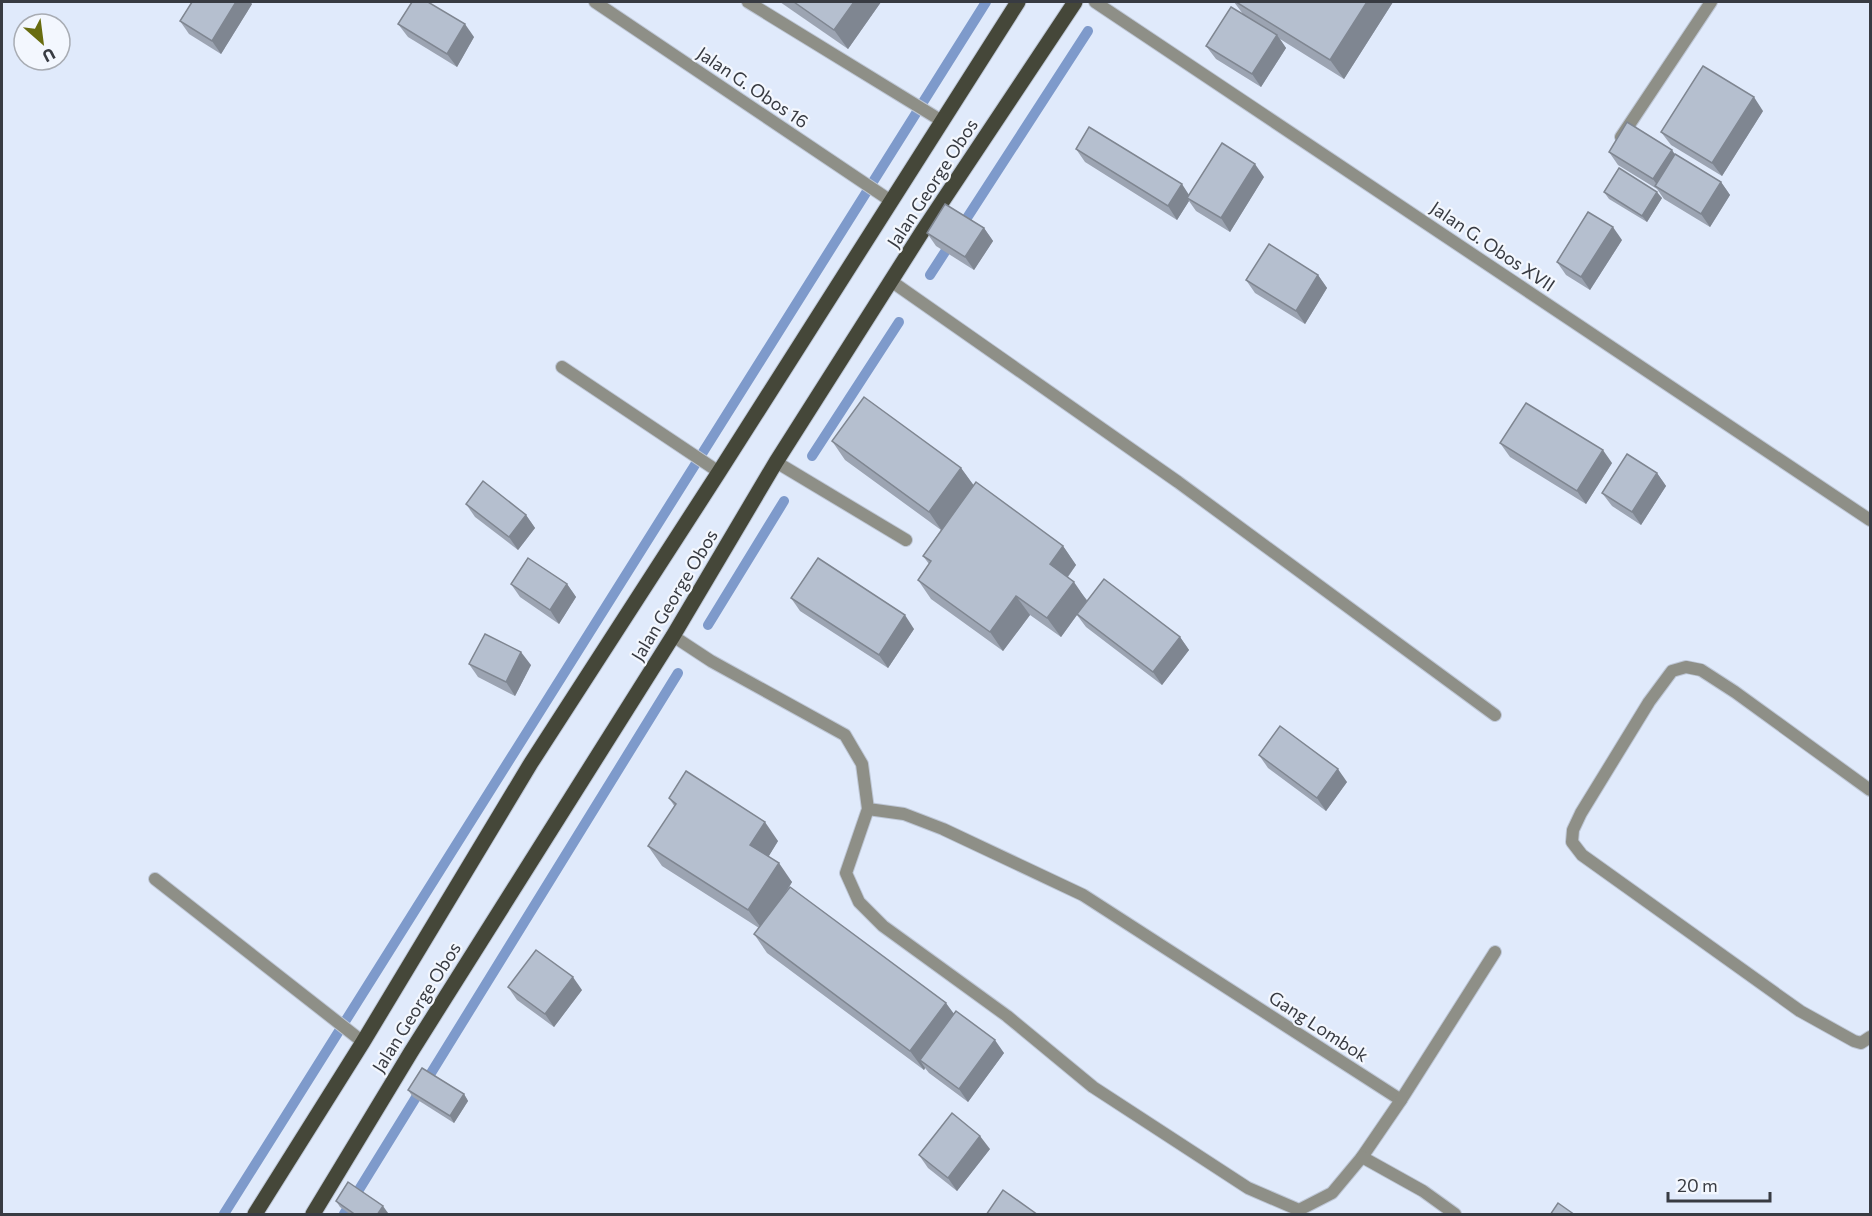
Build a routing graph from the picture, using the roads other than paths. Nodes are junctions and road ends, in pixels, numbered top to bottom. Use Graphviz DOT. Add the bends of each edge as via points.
graph roads {
  1 [pos="595,2"];
  2 [pos="748,2"];
  3 [pos="1018,2"];
  4 [pos="1075,2"];
  5 [pos="1095,2"];
  6 [pos="1711,2"];
  7 [pos="942,121"];
  8 [pos="1612,151"];
  9 [pos="891,201"];
  10 [pos="891,282"];
  11 [pos="562,367"];
  12 [pos="776,462"];
  13 [pos="719,472"];
  14 [pos="1870,520"];
  15 [pos="906,540"];
  16 [pos="673,636"];
  17 [pos="1495,716"];
  18 [pos="1870,790"];
  19 [pos="868,809"];
  20 [pos="155,879"];
  21 [pos="1494,952"];
  22 [pos="1870,1037"];
  23 [pos="363,1042"];
  24 [pos="1401,1101"];
  25 [pos="1362,1157"];
  26 [pos="255,1215"];
  27 [pos="313,1215"];
  28 [pos="1455,1215"];
  1 -- 9 [label="street, Jalan G. Obos 16"];
  2 -- 7 [label="street"];
  3 -- 7 [label="main road, Jalan George Obos"];
  4 -- 10 [label="main road, Jalan George Obos"];
  5 -- 14 [label="street, Jalan G. Obos XVII"];
  6 -- 8 [label="street"];
  7 -- 9 [label="main road, Jalan George Obos"];
  9 -- 13 [label="main road, Jalan George Obos"];
  10 -- 12 [label="main road, Jalan George Obos"];
  10 -- 17 [label="street" via="1178,482"];
  11 -- 13 [label="street"];
  12 -- 15 [label="street"];
  12 -- 16 [label="main road, Jalan George Obos"];
  13 -- 23 [label="main road, Jalan George Obos" via="531,763"];
  16 -- 19 [label="street" via="845,735 862,764"];
  16 -- 27 [label="main road, Jalan George Obos"];
  18 -- 22 [label="street" via="1735,692 1701,670 1686,667 1672,671 1649,702 1581,813 1572,842 1582,855 1800,1011 1854,1041 1861,1043"];
  19 -- 24 [label="street, Gang Lombok" via="904,814 943,829 1083,895"];
  19 -- 25 [label="street" via="846,873 859,902 883,926 1007,1016 1093,1087 1248,1188 1299,1210 1332,1192"];
  20 -- 23 [label="street"];
  21 -- 24 [label="street"];
  23 -- 26 [label="main road, Jalan George Obos"];
  24 -- 25 [label="street"];
  25 -- 28 [label="street" via="1424,1191"];
}
